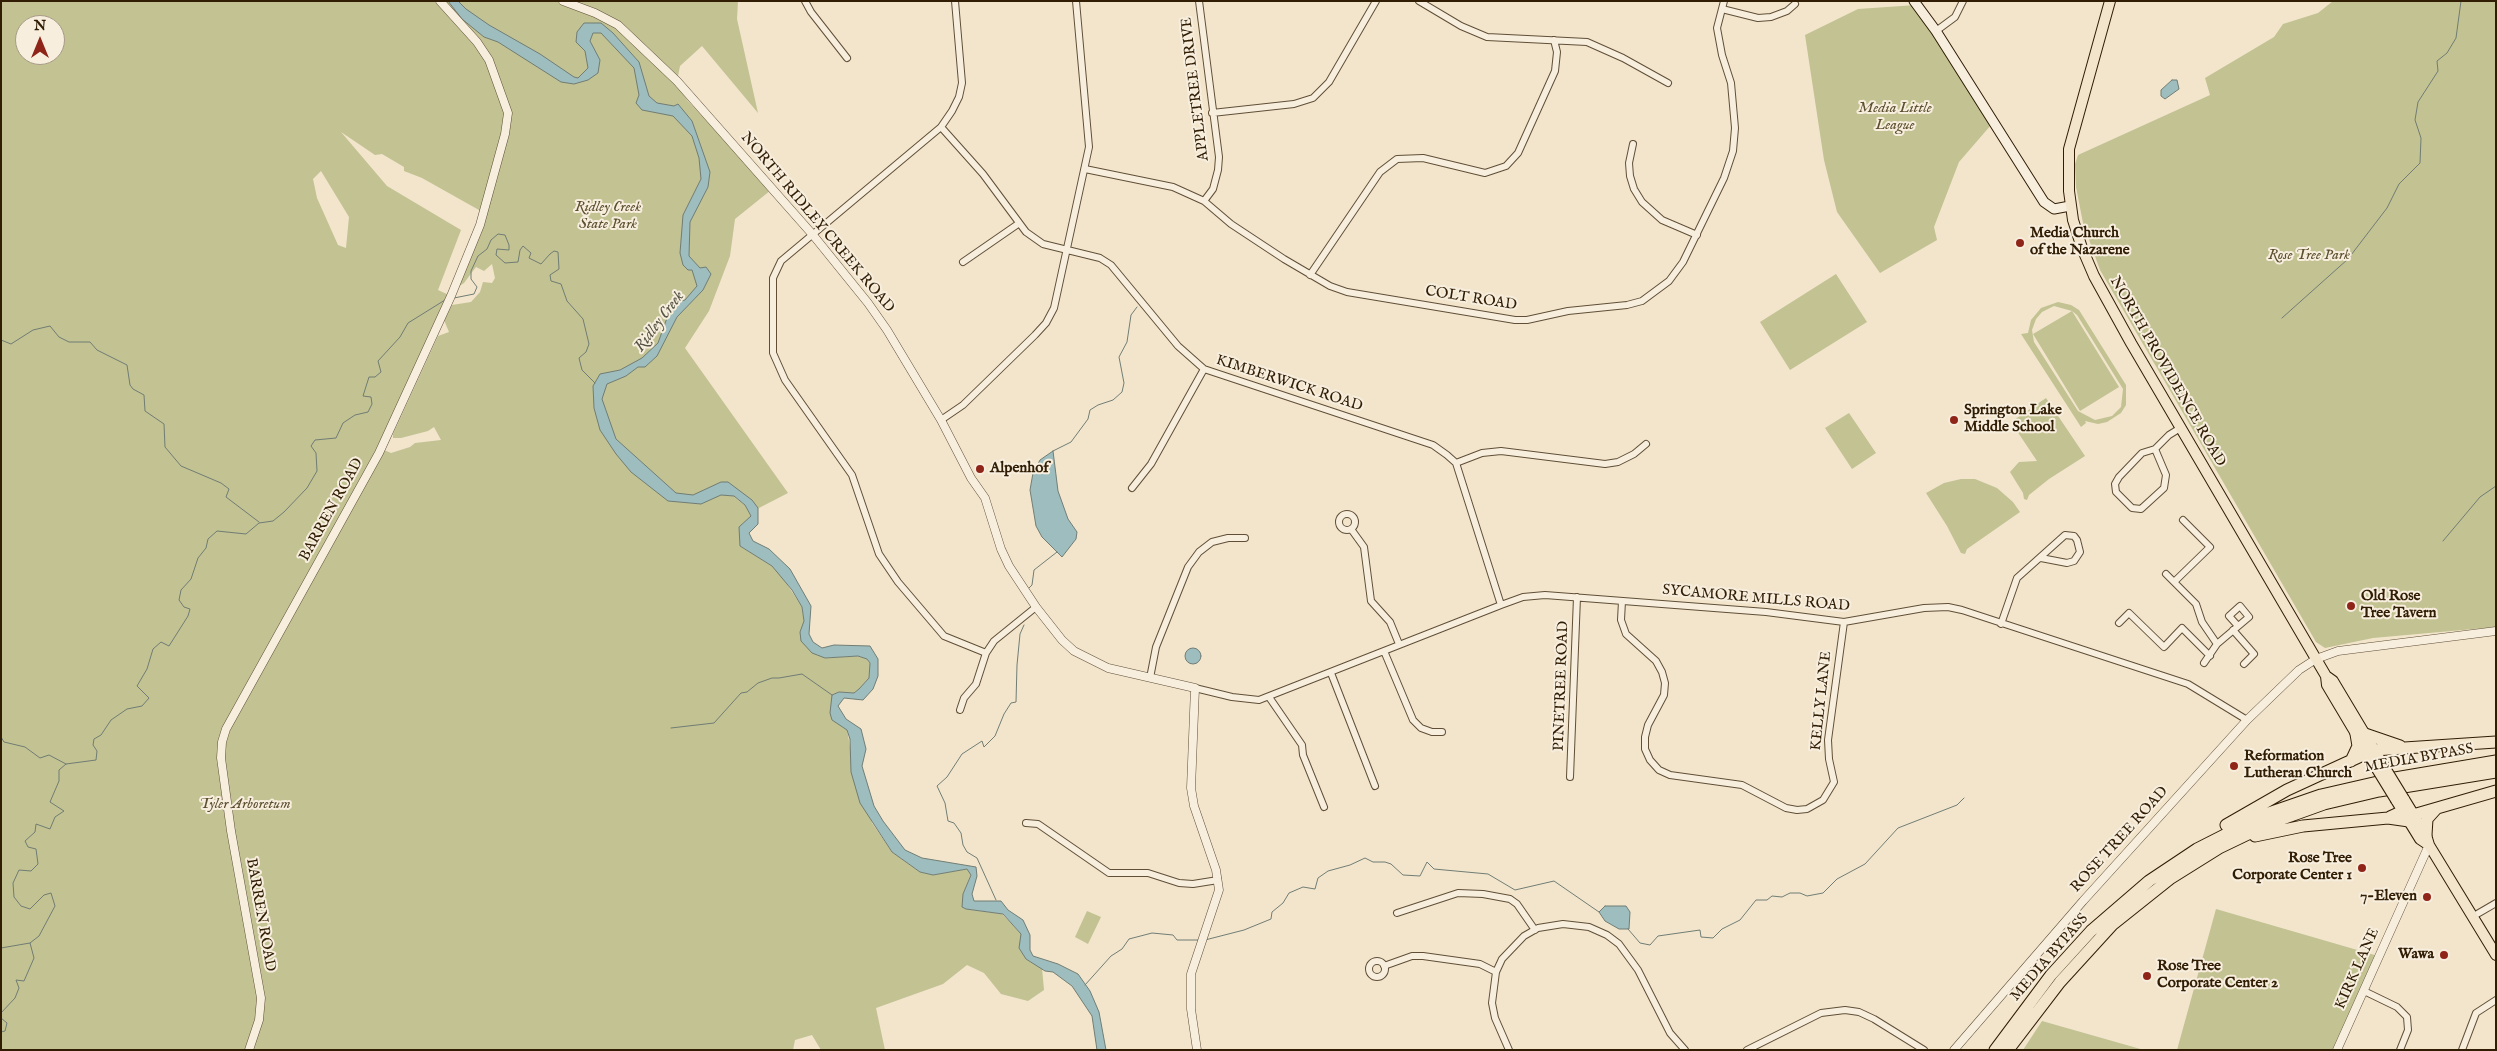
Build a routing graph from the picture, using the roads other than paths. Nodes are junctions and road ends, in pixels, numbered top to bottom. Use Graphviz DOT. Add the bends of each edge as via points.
graph roads {
  1 [pos="440,1"];
  2 [pos="563,1"];
  3 [pos="805,1"];
  4 [pos="955,1"];
  5 [pos="1076,1"];
  6 [pos="1199,1"];
  7 [pos="1376,1"];
  8 [pos="1419,1"];
  9 [pos="1724,1"];
  10 [pos="1914,1"];
  11 [pos="1963,1"];
  12 [pos="2110,1"];
  13 [pos="1796,4"];
  14 [pos="1722,9"];
  15 [pos="1936,30"];
  16 [pos="1554,40"];
  17 [pos="847,58"];
  18 [pos="1668,83"];
  19 [pos="1212,114"];
  20 [pos="942,127"];
  21 [pos="1633,144"];
  22 [pos="1085,169"];
  23 [pos="1204,201"];
  24 [pos="2070,206"];
  25 [pos="1018,224"];
  26 [pos="812,235"];
  27 [pos="1697,235"];
  28 [pos="1066,250"];
  29 [pos="963,262"];
  30 [pos="1310,275"];
  31 [pos="1204,369"];
  32 [pos="941,420"];
  33 [pos="2182,427"];
  34 [pos="1646,444"];
  35 [pos="2155,449"];
  36 [pos="1456,463"];
  37 [pos="1132,488"];
  38 [pos="2183,520"];
  39 [pos="1351,528"];
  40 [pos="1246,538"];
  41 [pos="2041,558"];
  42 [pos="2166,574"];
  43 [pos="2174,582"];
  44 [pos="1578,597"];
  45 [pos="1622,601"];
  46 [pos="1501,605"];
  47 [pos="1036,608"];
  48 [pos="1844,622"];
  49 [pos="2119,623"];
  50 [pos="2001,624"];
  51 [pos="2496,631"];
  52 [pos="1399,644"];
  53 [pos="2218,644"];
  54 [pos="1384,651"];
  55 [pos="986,653"];
  56 [pos="2210,656"];
  57 [pos="2316,659"];
  58 [pos="2204,663"];
  59 [pos="2244,664"];
  60 [pos="1331,673"];
  61 [pos="1150,678"];
  62 [pos="1195,688"];
  63 [pos="1269,697"];
  64 [pos="960,710"];
  65 [pos="2247,720"];
  66 [pos="1442,732"];
  67 [pos="2360,734"];
  68 [pos="2496,742"];
  69 [pos="2416,748"];
  70 [pos="2371,752"];
  71 [pos="2351,761"];
  72 [pos="2496,761"];
  73 [pos="2496,772"];
  74 [pos="1570,777"];
  75 [pos="1375,786"];
  76 [pos="2496,791"];
  77 [pos="1324,807"];
  78 [pos="2438,808"];
  79 [pos="2406,809"];
  80 [pos="1026,823"];
  81 [pos="2427,840"];
  82 [pos="2203,858"];
  83 [pos="2165,869"];
  84 [pos="1218,880"];
  85 [pos="2496,903"];
  86 [pos="1398,913"];
  87 [pos="2472,917"];
  88 [pos="1535,930"];
  89 [pos="2496,955"];
  90 [pos="1384,966"];
  91 [pos="1496,972"];
  92 [pos="2364,991"];
  93 [pos="2496,1000"];
  94 [pos="249,1050"];
  95 [pos="1197,1050"];
  96 [pos="1509,1050"];
  97 [pos="1685,1050"];
  98 [pos="1748,1050"];
  99 [pos="1924,1050"];
  100 [pos="1954,1050"];
  101 [pos="1995,1050"];
  102 [pos="2008,1050"];
  103 [pos="2337,1050"];
  104 [pos="2400,1050"];
  105 [pos="2462,1050"];
  1 -- 94 [label="street, BARREN ROAD" via="489,60 508,113 505,134 480,225 379,452 222,742 220,758 231,831 261,998 259,1020"];
  2 -- 26 [label="street, NORTH RIDLEY CREEK ROAD" via="595,12 618,25 677,81"];
  3 -- 17 [label="street"];
  4 -- 20 [label="street" via="962,83 959,97"];
  5 -- 22 [label="street" via="1089,146"];
  6 -- 19 [label="street, APPLETREE DRIVE"];
  7 -- 19 [label="street" via="1329,82 1313,98 1294,104"];
  8 -- 16 [label="street" via="1487,37"];
  9 -- 14 [label="street, COLT ROAD"];
  10 -- 15 [label="main road"];
  11 -- 15 [label="street" via="1955,17"];
  12 -- 24 [label="main road, NORTH PROVIDENCE ROAD" via="2074,123 2068,162"];
  13 -- 14 [label="street" via="1772,17 1758,18"];
  14 -- 27 [label="street, COLT ROAD" via="1717,28 1735,105 1733,151"];
  15 -- 24 [label="main road" via="2044,202 2054,209"];
  16 -- 18 [label="street" via="1599,46"];
  16 -- 30 [label="street" via="1557,52 1555,71 1518,153 1506,166 1485,173 1423,158 1397,159 1380,172"];
  19 -- 23 [label="street, APPLETREE DRIVE" via="1218,170 1213,189"];
  20 -- 25 [label="street, KIMBERWICK ROAD" via="981,171"];
  20 -- 26 [label="street"];
  21 -- 27 [label="street" via="1630,176 1642,202 1662,220"];
  22 -- 23 [label="street, COLT ROAD" via="1173,186"];
  22 -- 28 [label="street"];
  23 -- 30 [label="street, COLT ROAD" via="1231,224"];
  24 -- 33 [label="main road, NORTH PROVIDENCE ROAD" via="2094,276"];
  25 -- 28 [label="street, KIMBERWICK ROAD" via="1038,241"];
  25 -- 29 [label="street"];
  26 -- 32 [label="street, NORTH RIDLEY CREEK ROAD" via="887,330"];
  26 -- 55 [label="street" via="781,261 773,278 773,353 778,366 852,475 879,554 898,582 944,636"];
  27 -- 30 [label="street, COLT ROAD" via="1669,281 1642,301 1527,320 1347,292"];
  28 -- 31 [label="street, KIMBERWICK ROAD" via="1100,258 1110,265 1178,346"];
  28 -- 32 [label="street" via="1054,308 1046,323 962,405"];
  31 -- 36 [label="street, KIMBERWICK ROAD" via="1433,445"];
  31 -- 37 [label="street" via="1151,464"];
  32 -- 47 [label="street, NORTH RIDLEY CREEK ROAD" via="960,461 985,498 1009,566"];
  33 -- 35 [label="street"];
  33 -- 57 [label="main road, NORTH PROVIDENCE ROAD"];
  34 -- 36 [label="street" via="1618,462 1605,464 1500,451 1482,453"];
  35 -- 35 [label="street" via="2142,452 2115,484 2116,492 2132,508 2141,509 2164,488 2166,474"];
  36 -- 46 [label="street"];
  38 -- 43 [label="street" via="2210,547"];
  39 -- 52 [label="street" via="1364,547 1371,601 1390,622"];
  40 -- 61 [label="street" via="1212,542 1188,567 1156,646"];
  41 -- 41 [label="street" via="2067,563 2074,561 2080,552 2077,540 2074,536 2065,535"];
  41 -- 50 [label="street" via="2017,578"];
  42 -- 43 [label="street"];
  43 -- 53 [label="street" via="2196,604 2202,622"];
  44 -- 45 [label="street, SYCAMORE MILLS ROAD"];
  44 -- 46 [label="street, SYCAMORE MILLS ROAD" via="1523,596"];
  44 -- 74 [label="street, PINETREE ROAD"];
  45 -- 48 [label="street, SYCAMORE MILLS ROAD" via="1766,612"];
  45 -- 48 [label="street, KELLY LANE" via="1621,620 1626,634 1656,661 1665,683 1664,695 1644,737 1650,760 1670,775 1742,785 1786,808 1797,810 1807,809 1823,800 1834,782 1828,759 1828,740"];
  46 -- 52 [label="street, SYCAMORE MILLS ROAD"];
  47 -- 55 [label="street" via="1006,630"];
  47 -- 61 [label="street, NORTH RIDLEY CREEK ROAD" via="1074,651 1108,668"];
  48 -- 50 [label="street, SYCAMORE MILLS ROAD" via="1948,607"];
  49 -- 56 [label="street" via="2129,613 2164,647 2182,628"];
  50 -- 65 [label="street, SYCAMORE MILLS ROAD" via="2195,687"];
  51 -- 57 [label="street, ROSE TREE ROAD" via="2348,649"];
  52 -- 54 [label="street, SYCAMORE MILLS ROAD"];
  53 -- 56 [label="street"];
  53 -- 59 [label="street" via="2236,628 2254,654"];
  54 -- 60 [label="street, SYCAMORE MILLS ROAD"];
  54 -- 66 [label="street" via="1413,720 1422,728"];
  55 -- 64 [label="street" via="976,684 964,698"];
  56 -- 58 [label="street"];
  57 -- 65 [label="street, ROSE TREE ROAD" via="2290,676"];
  57 -- 67 [label="main road, NORTH PROVIDENCE ROAD" via="2326,676 2334,681"];
  60 -- 63 [label="street, SYCAMORE MILLS ROAD"];
  60 -- 75 [label="street"];
  61 -- 62 [label="street, NORTH RIDLEY CREEK ROAD"];
  62 -- 63 [label="street, SYCAMORE MILLS ROAD" via="1250,700"];
  62 -- 84 [label="street" via="1191,788"];
  63 -- 77 [label="street" via="1302,744 1303,755"];
  65 -- 100 [label="street, ROSE TREE ROAD"];
  67 -- 69 [label="highway"];
  67 -- 70 [label="main road, NORTH PROVIDENCE ROAD"];
  67 -- 71 [label="highway"];
  68 -- 69 [label="highway"];
  69 -- 70 [label="highway"];
  70 -- 71 [label="highway"];
  70 -- 79 [label="main road, NORTH PROVIDENCE ROAD, bridge"];
  71 -- 83 [label="highway" via="2274,797 2217,831"];
  72 -- 83 [label="highway, MEDIA BYPASS" via="2377,781 2302,800 2231,830"];
  73 -- 82 [label="highway, MEDIA BYPASS" via="2379,791 2324,804 2270,823"];
  76 -- 78 [label="highway"];
  78 -- 79 [label="highway"];
  78 -- 81 [label="highway" via="2427,819"];
  79 -- 81 [label="main road, NORTH PROVIDENCE ROAD"];
  79 -- 82 [label="highway" via="2388,818 2281,830 2250,838"];
  80 -- 84 [label="street" via="1038,824 1109,873 1148,873 1193,884"];
  81 -- 87 [label="main road, NORTH PROVIDENCE ROAD"];
  81 -- 92 [label="street, KIRK LANE"];
  82 -- 102 [label="highway, MEDIA BYPASS" via="2156,889 2105,932 2060,982"];
  83 -- 101 [label="highway, MEDIA BYPASS" via="2078,945 2039,990"];
  84 -- 95 [label="street" via="1217,900 1191,974 1191,1009"];
  85 -- 87 [label="street"];
  86 -- 88 [label="street" via="1458,892 1484,894 1510,899 1518,904"];
  87 -- 89 [label="main road, NORTH PROVIDENCE ROAD"];
  88 -- 91 [label="street" via="1511,949"];
  88 -- 97 [label="street" via="1553,924 1572,924 1607,935 1619,944 1634,964 1670,1033"];
  90 -- 91 [label="street" via="1412,956 1423,956 1480,964"];
  91 -- 96 [label="street" via="1492,1003"];
  92 -- 103 [label="street, KIRK LANE"];
  92 -- 104 [label="street" via="2397,1007 2407,1017 2408,1030"];
  93 -- 105 [label="street" via="2476,1013"];
  98 -- 99 [label="street" via="1821,1012 1845,1010 1874,1019"];
}
